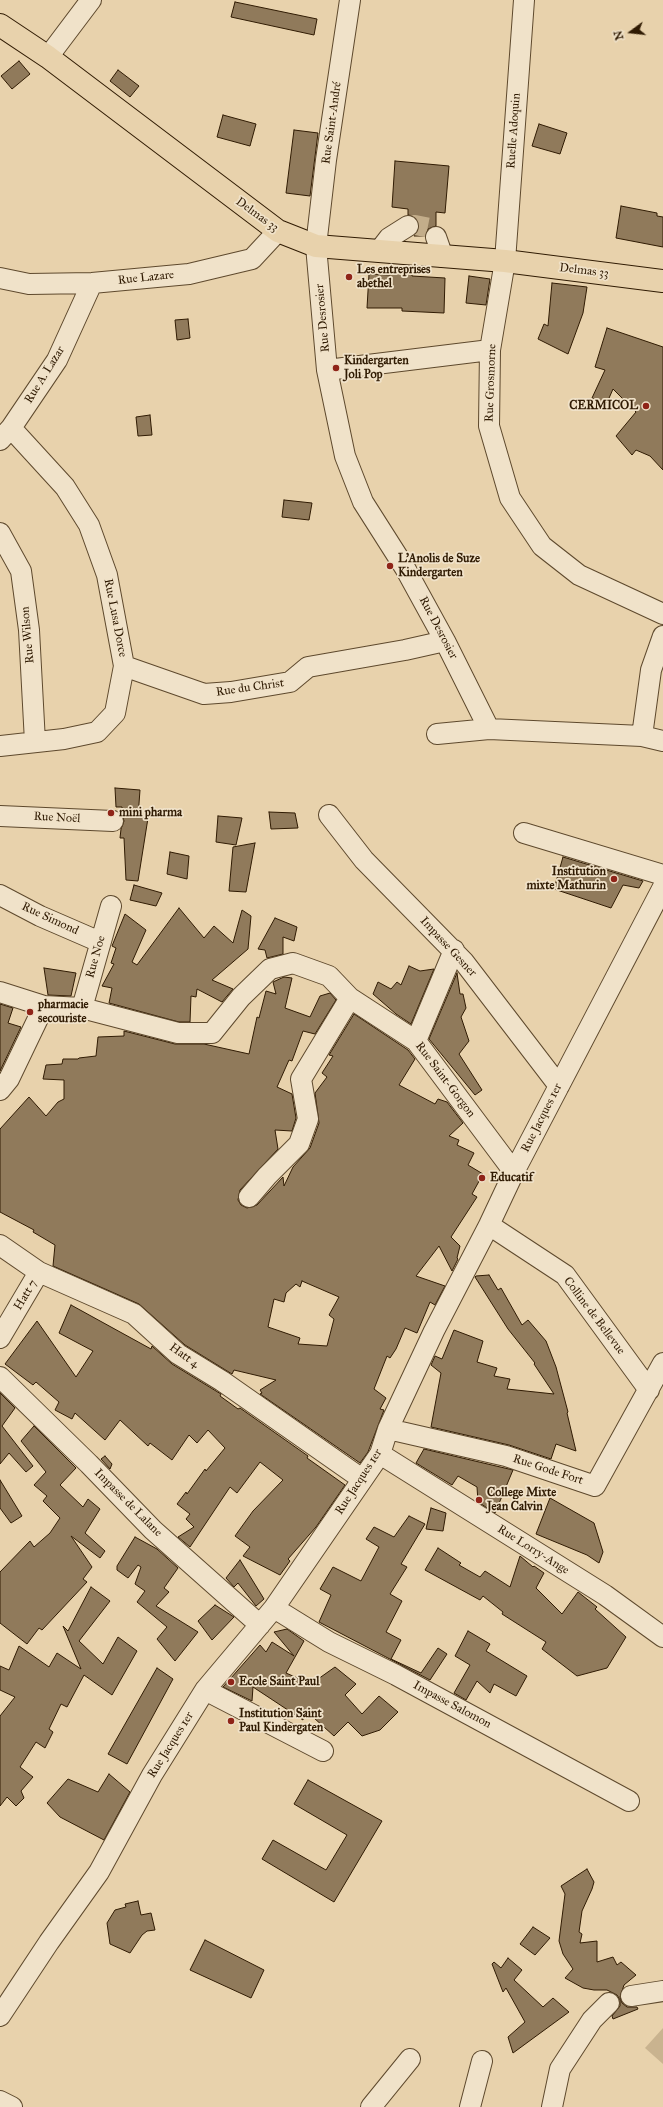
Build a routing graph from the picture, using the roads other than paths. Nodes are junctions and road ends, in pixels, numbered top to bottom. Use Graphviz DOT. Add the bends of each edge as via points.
graph roads {
  1 [pos="92,0"];
  2 [pos="350,0"];
  3 [pos="524,0"];
  4 [pos="0,25"];
  5 [pos="48,57"];
  6 [pos="408,226"];
  7 [pos="278,231"];
  8 [pos="436,237"];
  9 [pos="316,246"];
  10 [pos="379,251"];
  11 [pos="443,257"];
  12 [pos="506,261"];
  13 [pos="0,278"];
  14 [pos="663,281"];
  15 [pos="92,283"];
  16 [pos="490,350"];
  17 [pos="328,370"];
  18 [pos="6,434"];
  19 [pos="0,533"];
  20 [pos="663,614"];
  21 [pos="663,636"];
  22 [pos="445,641"];
  23 [pos="124,666"];
  24 [pos="489,729"];
  25 [pos="437,734"];
  26 [pos="642,736"];
  27 [pos="663,741"];
  28 [pos="35,742"];
  29 [pos="0,746"];
  30 [pos="329,815"];
  31 [pos="0,816"];
  32 [pos="113,821"];
  33 [pos="524,833"];
  34 [pos="663,875"];
  35 [pos="663,887"];
  36 [pos="0,894"];
  37 [pos="111,906"];
  38 [pos="100,942"];
  39 [pos="454,950"];
  40 [pos="0,992"];
  41 [pos="350,998"];
  42 [pos="44,1006"];
  43 [pos="82,1008"];
  44 [pos="416,1041"];
  45 [pos="559,1086"];
  46 [pos="0,1090"];
  47 [pos="514,1172"];
  48 [pos="249,1197"];
  49 [pos="490,1225"];
  50 [pos="0,1245"];
  51 [pos="39,1272"];
  52 [pos="0,1338"];
  53 [pos="663,1363"];
  54 [pos="0,1377"];
  55 [pos="649,1390"];
  56 [pos="388,1429"];
  57 [pos="380,1454"];
  58 [pos="362,1479"];
  59 [pos="274,1608"];
  60 [pos="260,1625"];
  61 [pos="663,1637"];
  62 [pos="205,1690"];
  63 [pos="323,1751"];
  64 [pos="630,1801"];
  65 [pos="663,1991"];
  66 [pos="631,1996"];
  67 [pos="609,2003"];
  68 [pos="1,2014"];
  69 [pos="410,2059"];
  70 [pos="482,2061"];
  71 [pos="0,2101"];
  72 [pos="12,2107"];
  73 [pos="371,2107"];
  74 [pos="470,2107"];
  75 [pos="552,2107"];
  1 -- 5 [label="street"];
  2 -- 9 [label="street, Rue Saint-André"];
  3 -- 12 [label="street, Ruelle Adoquin"];
  4 -- 5 [label="main road, Delmas 33"];
  5 -- 7 [label="main road, Delmas 33"];
  6 -- 10 [label="street" via="389,238"];
  7 -- 9 [label="main road, Delmas 33"];
  7 -- 15 [label="street, Rue Lazare" via="252,259 189,274"];
  8 -- 11 [label="street"];
  9 -- 10 [label="main road, Delmas 33"];
  9 -- 17 [label="street, Rue Desrosier"];
  10 -- 11 [label="main road, Delmas 33"];
  11 -- 12 [label="main road, Delmas 33"];
  12 -- 14 [label="main road, Delmas 33"];
  12 -- 16 [label="street, Rue Grosmorne"];
  13 -- 15 [label="street, Rue Lazare" via="29,284"];
  15 -- 18 [label="street, Rue A. Lazar" via="57,360"];
  16 -- 17 [label="street"];
  16 -- 20 [label="street, Rue Grosmorne" via="489,426 510,498 542,546 579,575"];
  17 -- 22 [label="street, Rue Desrosier" via="345,456 363,502 405,568"];
  18 -- 23 [label="street, Rue Lusa Dorce" via="64,487 88,525 107,576"];
  19 -- 28 [label="street, Rue Wilson" via="21,571 28,630"];
  21 -- 26 [label="street" via="651,670"];
  22 -- 23 [label="street, Rue du Christ" via="308,666 290,682 231,692 204,694"];
  22 -- 24 [label="street, Rue Desrosier"];
  23 -- 28 [label="street, Rue Lusa Dorce" via="115,714 97,732"];
  24 -- 25 [label="street"];
  24 -- 26 [label="street"];
  26 -- 27 [label="street"];
  28 -- 29 [label="street, Rue Lusa Dorce"];
  30 -- 39 [label="street, Impasse Gesner" via="364,860"];
  31 -- 32 [label="street, Rue Noël"];
  33 -- 34 [label="street"];
  35 -- 45 [label="street, Rue Jacques 1er"];
  36 -- 38 [label="street, Rue Simond" via="40,916"];
  37 -- 38 [label="street, Rue Noe"];
  38 -- 43 [label="street, Rue Noe"];
  39 -- 44 [label="street"];
  39 -- 45 [label="street, Impasse Gesner"];
  40 -- 42 [label="street, Rue Saint-Gorgon"];
  41 -- 43 [label="street, Rue Saint-Gorgon" via="329,976 293,963 270,969 241,997 212,1032 178,1033"];
  41 -- 44 [label="street, Rue Saint-Gorgon"];
  41 -- 48 [label="street" via="302,1079 308,1119 299,1144"];
  42 -- 43 [label="street, Rue Saint-Gorgon"];
  42 -- 46 [label="street" via="9,1079"];
  44 -- 47 [label="street, Rue Saint-Gorgon"];
  45 -- 47 [label="street, Rue Jacques 1er"];
  47 -- 49 [label="street, Rue Jacques 1er"];
  49 -- 55 [label="street, Colline de Bellevue" via="565,1275"];
  49 -- 56 [label="street, Rue Jacques 1er" via="434,1331"];
  50 -- 51 [label="street, Hatt 4"];
  51 -- 52 [label="street, Hatt 7"];
  51 -- 58 [label="street, Hatt 4" via="134,1314 178,1354 222,1381"];
  53 -- 55 [label="street, Rue Gode Fort"];
  54 -- 60 [label="street, Impasse de Lalane" via="153,1530"];
  55 -- 56 [label="street, Rue Gode Fort" via="596,1486 506,1456"];
  56 -- 57 [label="street, Rue Jacques 1er"];
  57 -- 58 [label="street, Rue Jacques 1er"];
  57 -- 61 [label="street, Rue Lorry-Ange" via="605,1595"];
  58 -- 59 [label="street, Rue Jacques 1er"];
  59 -- 60 [label="street, Rue Jacques 1er"];
  59 -- 64 [label="street, Impasse Salomon" via="329,1642 396,1675"];
  60 -- 62 [label="street, Rue Jacques 1er"];
  62 -- 63 [label="street"];
  62 -- 68 [label="street, Rue Jacques 1er" via="152,1775 99,1872"];
  65 -- 66 [label="street"];
  67 -- 75 [label="street" via="592,2020 560,2068"];
  69 -- 73 [label="street"];
  70 -- 74 [label="street"];
  71 -- 72 [label="street"];
}
